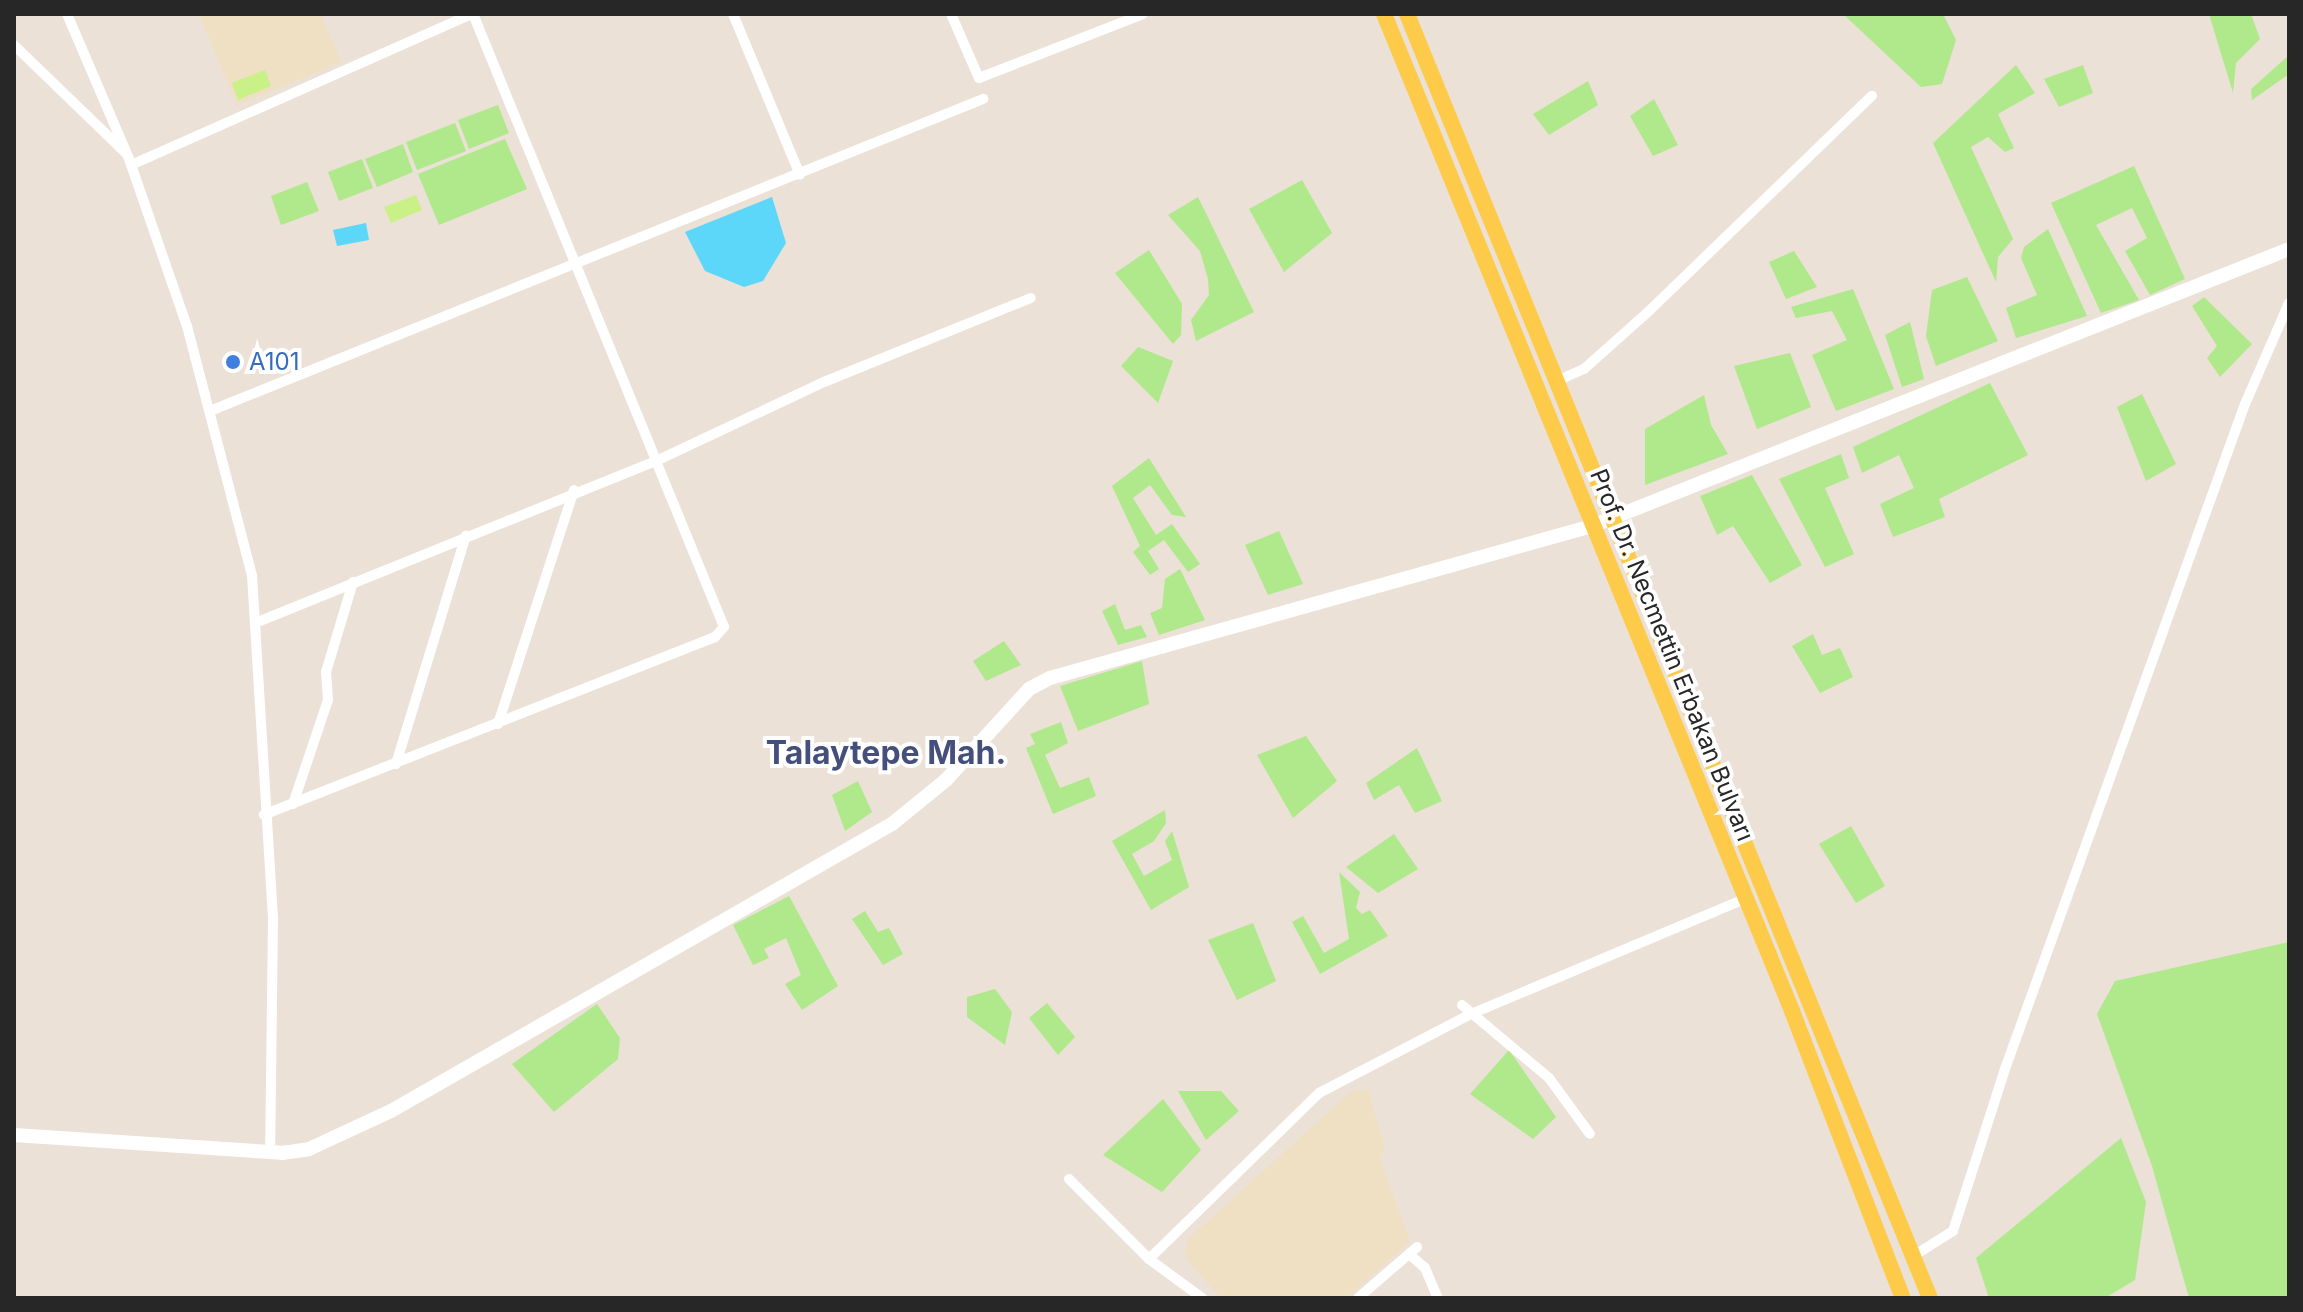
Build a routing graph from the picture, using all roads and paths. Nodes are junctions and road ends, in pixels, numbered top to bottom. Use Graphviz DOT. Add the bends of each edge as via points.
graph roads {
  1 [pos="67,14"];
  2 [pos="472,14"];
  3 [pos="733,14"];
  4 [pos="951,14"];
  5 [pos="1143,14"];
  6 [pos="1384,14"];
  7 [pos="1407,14"];
  8 [pos="14,45"];
  9 [pos="1872,96"];
  10 [pos="983,99"];
  11 [pos="130,160"];
  12 [pos="800,175"];
  13 [pos="2289,249"];
  14 [pos="576,265"];
  15 [pos="1031,298"];
  16 [pos="2289,303"];
  17 [pos="1559,380"];
  18 [pos="210,411"];
  19 [pos="656,461"];
  20 [pos="574,490"];
  21 [pos="1615,516"];
  22 [pos="1592,526"];
  23 [pos="466,535"];
  24 [pos="353,582"];
  25 [pos="255,623"];
  26 [pos="498,724"];
  27 [pos="396,764"];
  28 [pos="293,804"];
  29 [pos="264,815"];
  30 [pos="1745,899"];
  31 [pos="1462,1005"];
  32 [pos="1471,1014"];
  33 [pos="1590,1134"];
  34 [pos="14,1135"];
  35 [pos="270,1152"];
  36 [pos="1069,1179"];
  37 [pos="1915,1255"];
  38 [pos="1149,1259"];
  39 [pos="1202,1298"];
  40 [pos="1358,1298"];
  41 [pos="1438,1298"];
  42 [pos="1903,1298"];
  43 [pos="1930,1298"];
  1 -- 11 [label="street"];
  2 -- 11 [label="street"];
  2 -- 14 [label="street"];
  3 -- 12 [label="street"];
  4 -- 5 [label="street" via="979,78"];
  6 -- 22 [label="main road, Prof. Dr. Necmettin Erbakan Bulvarı"];
  7 -- 17 [label="main road, Prof. Dr. Necmettin Erbakan Bulvarı"];
  8 -- 11 [label="street"];
  9 -- 17 [label="street" via="1649,311 1584,369"];
  10 -- 12 [label="street"];
  11 -- 18 [label="street"];
  12 -- 14 [label="street"];
  13 -- 21 [label="street"];
  14 -- 18 [label="street"];
  14 -- 19 [label="street"];
  15 -- 19 [label="street" via="824,382"];
  16 -- 37 [label="street" via="2245,404 2005,1069 1953,1231"];
  17 -- 21 [label="main road, Prof. Dr. Necmettin Erbakan Bulvarı"];
  18 -- 25 [label="street" via="252,575"];
  19 -- 20 [label="street"];
  19 -- 26 [label="street" via="723,621 721,633"];
  20 -- 23 [label="street"];
  20 -- 26 [label="street"];
  21 -- 22 [label="street"];
  21 -- 37 [label="main road, Prof. Dr. Necmettin Erbakan Bulvarı"];
  22 -- 30 [label="main road, Prof. Dr. Necmettin Erbakan Bulvarı"];
  22 -- 35 [label="street" via="1050,678 1029,689 946,780 846,853 391,1111 309,1149"];
  23 -- 24 [label="street"];
  23 -- 27 [label="street"];
  24 -- 25 [label="street"];
  24 -- 28 [label="street" via="326,672 328,700"];
  25 -- 29 [label="street"];
  26 -- 27 [label="street"];
  27 -- 28 [label="street"];
  28 -- 29 [label="street"];
  29 -- 35 [label="street" via="273,948"];
  30 -- 32 [label="street"];
  30 -- 42 [label="main road, Prof. Dr. Necmettin Erbakan Bulvarı"];
  31 -- 32 [label="street"];
  32 -- 33 [label="street" via="1549,1078"];
  32 -- 38 [label="street" via="1319,1093"];
  34 -- 35 [label="street"];
  36 -- 38 [label="street"];
  37 -- 43 [label="main road, Prof. Dr. Necmettin Erbakan Bulvarı"];
  38 -- 39 [label="street"];
  40 -- 41 [label="street" via="1413,1251"];
}
